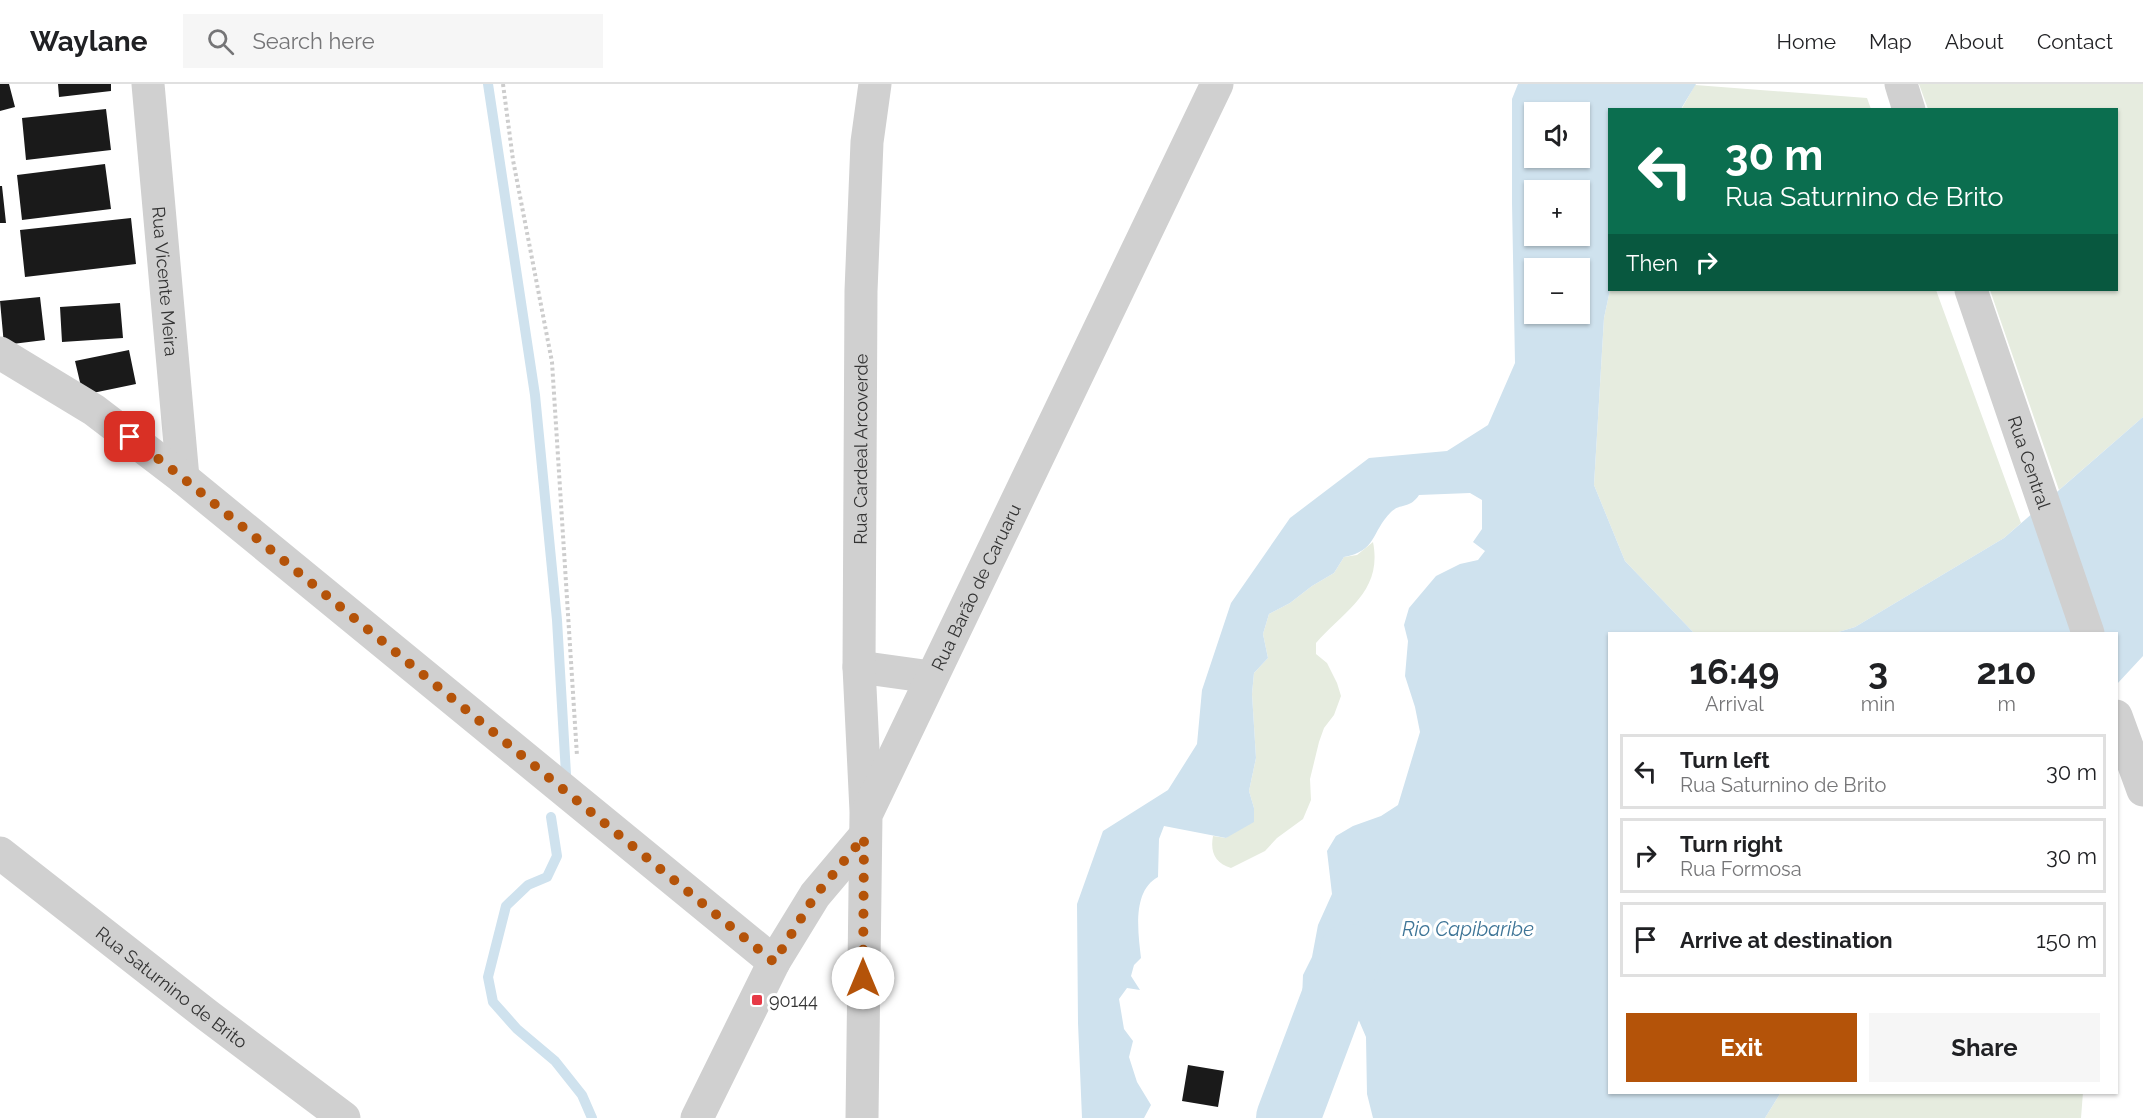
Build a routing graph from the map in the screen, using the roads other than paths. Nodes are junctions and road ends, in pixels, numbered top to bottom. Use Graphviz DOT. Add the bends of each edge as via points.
graph roads {
  1 [pos="148,84"];
  2 [pos="875,84"];
  3 [pos="1217,84"];
  4 [pos="1901,84"];
  5 [pos="1908,108"];
  6 [pos="1971,291"];
  7 [pos="0,352"];
  8 [pos="183,478"];
  9 [pos="2088,632"];
  10 [pos="859,667"];
  11 [pos="931,678"];
  12 [pos="2118,722"];
  13 [pos="2140,782"];
  14 [pos="865,826"];
  15 [pos="0,853"];
  16 [pos="774,962"];
  17 [pos="345,1118"];
  18 [pos="697,1118"];
  19 [pos="862,1118"];
  1 -- 8 [label="street, Rua Vicente Meira"];
  2 -- 10 [label="street, Rua Cardeal Arcoverde" via="867,142 861,291"];
  3 -- 11 [label="street, Rua Barão de Caruaru"];
  4 -- 5 [label="street"];
  6 -- 9 [label="street, Rua Central"];
  7 -- 8 [label="street" via="94,410"];
  8 -- 16 [label="street"];
  10 -- 11 [label="street"];
  10 -- 14 [label="street, Rua Cardeal Arcoverde"];
  11 -- 14 [label="street, Rua Barão de Caruaru"];
  12 -- 13 [label="street"];
  14 -- 16 [label="street"];
  14 -- 19 [label="street, Rua Barão de Caruaru"];
  15 -- 17 [label="street, Rua Saturnino de Brito"];
  16 -- 18 [label="street"];
}
